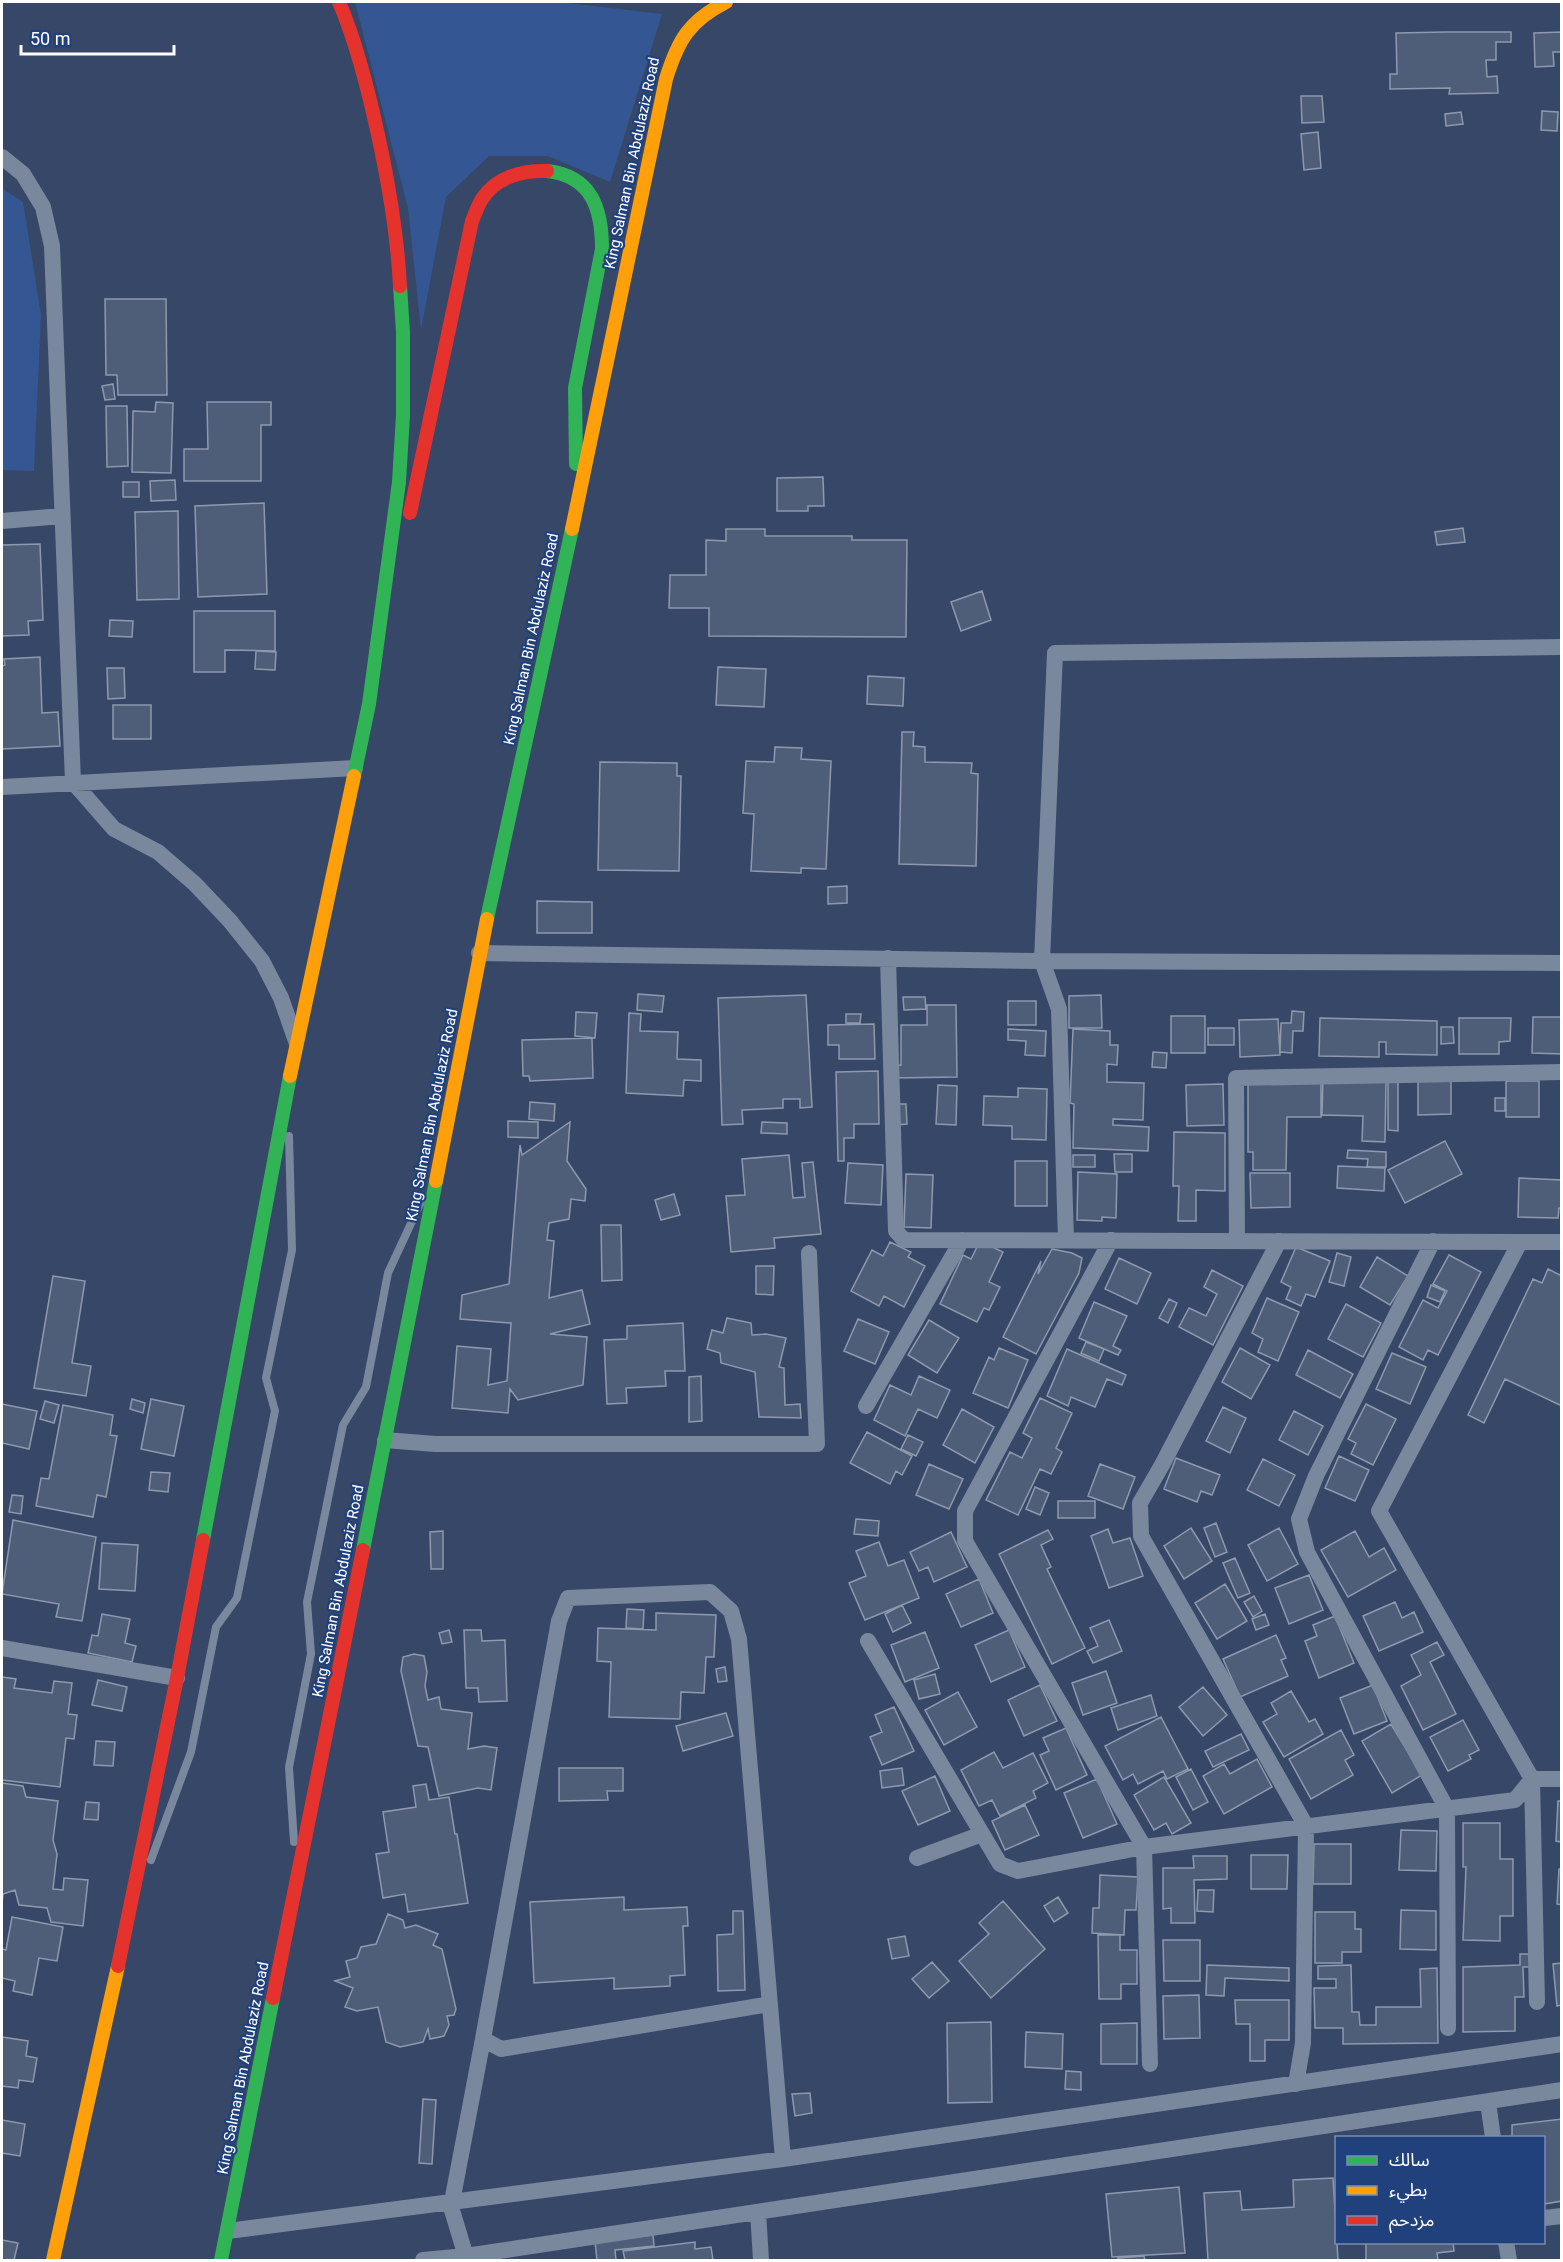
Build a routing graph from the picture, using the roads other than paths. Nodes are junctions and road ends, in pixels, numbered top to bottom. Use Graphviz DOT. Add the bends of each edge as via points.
graph roads {
  1 [pos="339,2"];
  2 [pos="726,2"];
  3 [pos="2,157"];
  4 [pos="576,512"];
  5 [pos="62,516"];
  6 [pos="2,521"];
  7 [pos="1562,647"];
  8 [pos="369,704"];
  9 [pos="355,768"];
  10 [pos="73,782"];
  11 [pos="2,787"];
  12 [pos="479,953"];
  13 [pos="888,958"];
  14 [pos="1042,962"];
  15 [pos="1562,963"];
  16 [pos="297,1043"];
  17 [pos="1562,1072"];
  18 [pos="288,1084"];
  19 [pos="440,1161"];
  20 [pos="962,1240"];
  21 [pos="1066,1240"];
  22 [pos="1111,1240"];
  23 [pos="1237,1241"];
  24 [pos="1279,1241"];
  25 [pos="1433,1241"];
  26 [pos="1520,1242"];
  27 [pos="1562,1242"];
  28 [pos="809,1253"];
  29 [pos="866,1406"];
  30 [pos="385,1440"];
  31 [pos="868,1641"];
  32 [pos="2,1648"];
  33 [pos="177,1678"];
  34 [pos="1532,1779"];
  35 [pos="1562,1779"];
  36 [pos="1447,1809"];
  37 [pos="1306,1826"];
  38 [pos="982,1834"];
  39 [pos="1144,1846"];
  40 [pos="917,1858"];
  41 [pos="296,1881"];
  42 [pos="125,1933"];
  43 [pos="1537,2002"];
  44 [pos="770,2004"];
  45 [pos="1448,2028"];
  46 [pos="483,2039"];
  47 [pos="1562,2044"];
  48 [pos="1150,2064"];
  49 [pos="1296,2084"];
  50 [pos="1562,2090"];
  51 [pos="1488,2102"];
  52 [pos="1493,2136"];
  53 [pos="783,2159"];
  54 [pos="453,2203"];
  55 [pos="758,2212"];
  56 [pos="1562,2216"];
  57 [pos="1545,2218"];
  58 [pos="228,2230"];
  59 [pos="1506,2244"];
  60 [pos="466,2258"];
  61 [pos="53,2260"];
  62 [pos="221,2260"];
  63 [pos="423,2260"];
  64 [pos="761,2260"];
  65 [pos="1509,2260"];
  1 -- 8 [label="main road" via="350,27 387,173 399,259 403,332 399,482"];
  2 -- 4 [label="main road, King Salman Bin Abdulaziz Road" via="691,24 674,50"];
  3 -- 5 [label="street" via="23,174 43,207 52,246"];
  4 -- 8 [label="main road" via="575,388 602,249 602,228 597,209 580,184 551,171 529,170 497,183 483,197 472,221"];
  4 -- 12 [label="main road, King Salman Bin Abdulaziz Road"];
  5 -- 6 [label="street"];
  5 -- 10 [label="street"];
  7 -- 14 [label="street" via="1055,653"];
  8 -- 9 [label="main road"];
  9 -- 10 [label="street"];
  9 -- 16 [label="main road"];
  10 -- 11 [label="street"];
  10 -- 16 [label="street" via="114,829 158,852 230,921 262,961"];
  12 -- 13 [label="street"];
  12 -- 19 [label="main road, King Salman Bin Abdulaziz Road"];
  13 -- 14 [label="street"];
  13 -- 20 [label="street" via="896,1231 904,1240"];
  14 -- 15 [label="street"];
  14 -- 21 [label="street" via="1059,1009"];
  16 -- 18 [label="main road"];
  17 -- 23 [label="street" via="1236,1078"];
  18 -- 33 [label="main road"];
  18 -- 42 [label="lane" via="292,1251 266,1378 275,1411 237,1598 216,1627 191,1752"];
  19 -- 30 [label="main road, King Salman Bin Abdulaziz Road"];
  19 -- 41 [label="lane" via="388,1273 366,1387 343,1425 306,1602 311,1654 289,1767"];
  20 -- 21 [label="street"];
  20 -- 29 [label="street"];
  21 -- 22 [label="street"];
  22 -- 23 [label="street"];
  22 -- 39 [label="street" via="965,1511 965,1541"];
  23 -- 24 [label="street"];
  24 -- 25 [label="street"];
  24 -- 37 [label="street" via="1140,1503 1141,1536"];
  25 -- 26 [label="street"];
  25 -- 36 [label="street" via="1316,1476 1299,1519 1307,1552"];
  26 -- 27 [label="street"];
  26 -- 34 [label="street" via="1379,1510"];
  28 -- 30 [label="street" via="817,1444 435,1444"];
  30 -- 41 [label="main road, King Salman Bin Abdulaziz Road"];
  31 -- 38 [label="street"];
  32 -- 33 [label="street"];
  33 -- 42 [label="main road"];
  34 -- 35 [label="street"];
  34 -- 36 [label="street" via="1515,1800"];
  34 -- 43 [label="street"];
  36 -- 37 [label="street"];
  36 -- 45 [label="street"];
  37 -- 39 [label="street"];
  37 -- 49 [label="street" via="1303,2043"];
  38 -- 39 [label="street" via="1000,1864 1018,1871"];
  38 -- 40 [label="street"];
  39 -- 48 [label="street"];
  41 -- 58 [label="main road, King Salman Bin Abdulaziz Road"];
  42 -- 61 [label="main road"];
  44 -- 46 [label="street" via="501,2049"];
  44 -- 46 [label="street" via="739,1639 731,1611 710,1592 568,1598 559,1621"];
  44 -- 53 [label="street"];
  46 -- 54 [label="street"];
  47 -- 49 [label="street"];
  49 -- 53 [label="street"];
  50 -- 51 [label="street"];
  51 -- 52 [label="street"];
  51 -- 55 [label="street"];
  53 -- 54 [label="street"];
  54 -- 58 [label="street"];
  54 -- 60 [label="street"];
  55 -- 60 [label="street"];
  55 -- 64 [label="street"];
  56 -- 57 [label="street"];
  58 -- 62 [label="main road, King Salman Bin Abdulaziz Road"];
  59 -- 65 [label="street"];
  60 -- 63 [label="street"];
}
